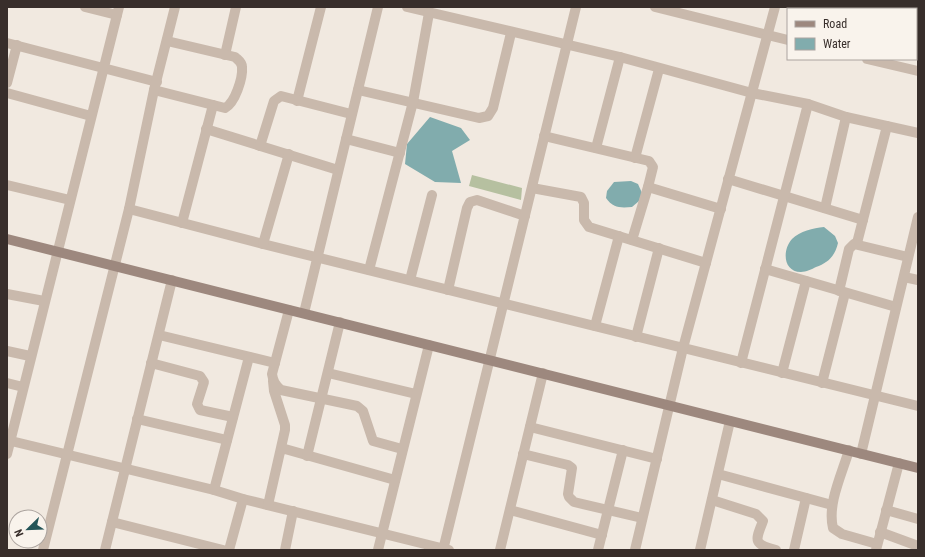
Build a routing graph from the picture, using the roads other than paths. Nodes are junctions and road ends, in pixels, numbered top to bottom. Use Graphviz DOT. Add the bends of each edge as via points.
graph roads {
  1 [pos="85,7"];
  2 [pos="176,7"];
  3 [pos="236,7"];
  4 [pos="321,7"];
  5 [pos="378,7"];
  6 [pos="407,7"];
  7 [pos="576,7"];
  8 [pos="655,7"];
  9 [pos="775,7"];
  10 [pos="118,11"];
  11 [pos="429,13"];
  12 [pos="512,33"];
  13 [pos="768,35"];
  14 [pos="787,40"];
  15 [pos="167,41"];
  16 [pos="7,42"];
  17 [pos="17,45"];
  18 [pos="566,46"];
  19 [pos="225,55"];
  20 [pos="620,57"];
  21 [pos="871,60"];
  22 [pos="103,68"];
  23 [pos="659,69"];
  24 [pos="918,71"];
  25 [pos="7,83"];
  26 [pos="156,86"];
  27 [pos="358,90"];
  28 [pos="7,93"];
  29 [pos="752,93"];
  30 [pos="296,101"];
  31 [pos="413,102"];
  32 [pos="808,104"];
  33 [pos="213,105"];
  34 [pos="351,114"];
  35 [pos="91,116"];
  36 [pos="846,116"];
  37 [pos="887,126"];
  38 [pos="206,129"];
  39 [pos="918,133"];
  40 [pos="544,136"];
  41 [pos="346,139"];
  42 [pos="260,146"];
  43 [pos="596,148"];
  44 [pos="400,153"];
  45 [pos="289,154"];
  46 [pos="634,158"];
  47 [pos="338,170"];
  48 [pos="728,179"];
  49 [pos="7,185"];
  50 [pos="648,187"];
  51 [pos="532,188"];
  52 [pos="432,194"];
  53 [pos="785,195"];
  54 [pos="70,200"];
  55 [pos="825,208"];
  56 [pos="129,209"];
  57 [pos="721,209"];
  58 [pos="525,216"];
  59 [pos="918,217"];
  60 [pos="863,220"];
  61 [pos="182,223"];
  62 [pos="917,228"];
  63 [pos="619,236"];
  64 [pos="7,238"];
  65 [pos="632,240"];
  66 [pos="857,243"];
  67 [pos="263,244"];
  68 [pos="659,248"];
  69 [pos="58,251"];
  70 [pos="908,257"];
  71 [pos="317,258"];
  72 [pos="706,263"];
  73 [pos="114,266"];
  74 [pos="765,269"];
  75 [pos="369,270"];
  76 [pos="904,277"];
  77 [pos="172,280"];
  78 [pos="410,280"];
  79 [pos="918,280"];
  80 [pos="806,281"];
  81 [pos="448,290"];
  82 [pos="842,292"];
  83 [pos="7,294"];
  84 [pos="44,301"];
  85 [pos="503,303"];
  86 [pos="896,308"];
  87 [pos="289,310"];
  88 [pos="304,313"];
  89 [pos="340,322"];
  90 [pos="595,326"];
  91 [pos="159,335"];
  92 [pos="636,337"];
  93 [pos="429,345"];
  94 [pos="683,348"];
  95 [pos="7,351"];
  96 [pos="30,356"];
  97 [pos="249,357"];
  98 [pos="490,360"];
  99 [pos="151,363"];
  100 [pos="275,363"];
  101 [pos="741,363"];
  102 [pos="328,373"];
  103 [pos="782,373"];
  104 [pos="543,374"];
  105 [pos="272,380"];
  106 [pos="7,383"];
  107 [pos="822,383"];
  108 [pos="23,387"];
  109 [pos="416,394"];
  110 [pos="874,396"];
  111 [pos="322,398"];
  112 [pos="670,406"];
  113 [pos="918,406"];
  114 [pos="233,417"];
  115 [pos="137,419"];
  116 [pos="730,421"];
  117 [pos="530,427"];
  118 [pos="8,440"];
  119 [pos="227,440"];
  120 [pos="402,449"];
  121 [pos="281,450"];
  122 [pos="623,450"];
  123 [pos="849,450"];
  124 [pos="7,454"];
  125 [pos="524,454"];
  126 [pos="861,454"];
  127 [pos="67,455"];
  128 [pos="307,456"];
  129 [pos="657,459"];
  130 [pos="899,463"];
  131 [pos="918,468"];
  132 [pos="125,469"];
  133 [pos="718,474"];
  134 [pos="395,480"];
  135 [pos="214,490"];
  136 [pos="806,498"];
  137 [pos="243,499"];
  138 [pos="712,500"];
  139 [pos="268,505"];
  140 [pos="832,505"];
  141 [pos="510,510"];
  142 [pos="608,510"];
  143 [pos="886,510"];
  144 [pos="293,511"];
  145 [pos="642,518"];
  146 [pos="918,519"];
  147 [pos="112,522"];
  148 [pos="880,532"];
  149 [pos="381,533"];
  150 [pos="602,535"];
  151 [pos="918,546"];
  152 [pos="203,547"];
  153 [pos="876,547"];
  154 [pos="43,550"];
  155 [pos="105,550"];
  156 [pos="223,550"];
  157 [pos="229,550"];
  158 [pos="285,550"];
  159 [pos="378,550"];
  160 [pos="445,550"];
  161 [pos="500,550"];
  162 [pos="598,550"];
  163 [pos="635,550"];
  164 [pos="700,550"];
  165 [pos="776,550"];
  166 [pos="795,550"];
  1 -- 10 [label="street"];
  2 -- 15 [label="street"];
  3 -- 19 [label="street"];
  4 -- 30 [label="street"];
  5 -- 27 [label="street"];
  6 -- 11 [label="street"];
  7 -- 18 [label="street"];
  8 -- 13 [label="street"];
  9 -- 13 [label="street"];
  10 -- 22 [label="street"];
  11 -- 12 [label="street"];
  11 -- 31 [label="street"];
  12 -- 18 [label="street"];
  12 -- 31 [label="street" via="493,108 488,116 479,118"];
  13 -- 14 [label="street"];
  13 -- 29 [label="street"];
  15 -- 19 [label="street"];
  15 -- 26 [label="street"];
  16 -- 17 [label="street"];
  17 -- 22 [label="street"];
  17 -- 25 [label="street"];
  18 -- 20 [label="street"];
  18 -- 40 [label="street"];
  19 -- 33 [label="street" via="240,61 242,67 238,88 230,106 225,108"];
  20 -- 23 [label="street"];
  20 -- 43 [label="street"];
  21 -- 24 [label="street"];
  22 -- 26 [label="street"];
  22 -- 35 [label="street"];
  23 -- 29 [label="street"];
  23 -- 46 [label="street"];
  26 -- 33 [label="street"];
  26 -- 56 [label="street"];
  27 -- 31 [label="street"];
  27 -- 34 [label="street"];
  28 -- 35 [label="street"];
  29 -- 32 [label="street"];
  29 -- 48 [label="street"];
  30 -- 34 [label="street"];
  30 -- 42 [label="street" via="281,96 274,101"];
  31 -- 44 [label="street"];
  32 -- 36 [label="street"];
  32 -- 53 [label="street"];
  33 -- 38 [label="street"];
  34 -- 41 [label="street"];
  35 -- 54 [label="street"];
  36 -- 37 [label="street"];
  36 -- 55 [label="street"];
  37 -- 39 [label="street"];
  37 -- 60 [label="street"];
  38 -- 42 [label="street"];
  38 -- 61 [label="street"];
  40 -- 43 [label="street"];
  40 -- 51 [label="street"];
  41 -- 44 [label="street"];
  41 -- 47 [label="street"];
  42 -- 45 [label="street"];
  43 -- 46 [label="street"];
  44 -- 75 [label="street"];
  45 -- 47 [label="street"];
  45 -- 67 [label="street"];
  46 -- 50 [label="street" via="652,163"];
  47 -- 71 [label="street"];
  48 -- 53 [label="street"];
  48 -- 57 [label="street"];
  49 -- 54 [label="street"];
  50 -- 57 [label="street"];
  50 -- 65 [label="street"];
  51 -- 58 [label="street"];
  51 -- 63 [label="street" via="581,197 584,203 584,220 589,227"];
  52 -- 78 [label="street"];
  53 -- 55 [label="street"];
  53 -- 74 [label="street"];
  54 -- 69 [label="street"];
  55 -- 60 [label="street"];
  56 -- 61 [label="street"];
  56 -- 73 [label="street"];
  57 -- 72 [label="street"];
  58 -- 81 [label="street" via="477,200 470,202"];
  58 -- 85 [label="street"];
  59 -- 62 [label="street"];
  60 -- 66 [label="street"];
  61 -- 67 [label="street"];
  62 -- 70 [label="street"];
  63 -- 65 [label="street"];
  63 -- 90 [label="street"];
  64 -- 69 [label="street"];
  65 -- 68 [label="street"];
  66 -- 70 [label="street"];
  66 -- 82 [label="street" via="850,249"];
  67 -- 71 [label="street"];
  68 -- 72 [label="street"];
  68 -- 92 [label="street"];
  69 -- 73 [label="street"];
  69 -- 84 [label="street"];
  70 -- 76 [label="street"];
  71 -- 75 [label="street"];
  71 -- 88 [label="street"];
  72 -- 94 [label="street"];
  73 -- 77 [label="street"];
  73 -- 127 [label="street"];
  74 -- 80 [label="street"];
  74 -- 101 [label="street"];
  75 -- 78 [label="street"];
  76 -- 79 [label="street"];
  76 -- 86 [label="street"];
  77 -- 87 [label="street"];
  77 -- 91 [label="street"];
  78 -- 81 [label="street"];
  80 -- 82 [label="street"];
  80 -- 103 [label="street"];
  81 -- 85 [label="street"];
  82 -- 86 [label="street"];
  82 -- 107 [label="street"];
  83 -- 84 [label="street"];
  84 -- 96 [label="street"];
  85 -- 90 [label="street"];
  85 -- 98 [label="street"];
  86 -- 110 [label="street"];
  87 -- 88 [label="street"];
  87 -- 100 [label="street"];
  88 -- 89 [label="street"];
  89 -- 93 [label="street"];
  89 -- 102 [label="street"];
  90 -- 92 [label="street"];
  91 -- 97 [label="street"];
  91 -- 99 [label="street"];
  92 -- 94 [label="street"];
  93 -- 98 [label="street"];
  93 -- 109 [label="street"];
  94 -- 101 [label="street"];
  94 -- 112 [label="street"];
  95 -- 96 [label="street"];
  96 -- 108 [label="street"];
  97 -- 100 [label="street"];
  97 -- 114 [label="street"];
  98 -- 104 [label="street"];
  98 -- 160 [label="street"];
  99 -- 114 [label="street" via="200,376 204,382 197,404 200,410"];
  99 -- 115 [label="street"];
  100 -- 105 [label="street"];
  101 -- 103 [label="street"];
  102 -- 109 [label="street"];
  102 -- 111 [label="street"];
  103 -- 107 [label="street"];
  104 -- 112 [label="street"];
  104 -- 117 [label="street"];
  105 -- 111 [label="street" via="281,390"];
  105 -- 121 [label="street" via="285,425"];
  106 -- 108 [label="street"];
  107 -- 110 [label="street"];
  108 -- 118 [label="street"];
  109 -- 120 [label="street"];
  110 -- 113 [label="street"];
  110 -- 126 [label="street"];
  111 -- 120 [label="street" via="361,408 373,441"];
  111 -- 128 [label="street"];
  112 -- 116 [label="street"];
  112 -- 129 [label="street"];
  114 -- 119 [label="street"];
  115 -- 119 [label="street"];
  115 -- 132 [label="street"];
  116 -- 123 [label="street"];
  116 -- 133 [label="street"];
  117 -- 122 [label="street"];
  117 -- 125 [label="street"];
  118 -- 124 [label="street"];
  118 -- 127 [label="street"];
  119 -- 135 [label="street"];
  120 -- 134 [label="street"];
  121 -- 128 [label="street"];
  121 -- 139 [label="street"];
  122 -- 129 [label="street"];
  122 -- 142 [label="street"];
  123 -- 126 [label="street"];
  123 -- 140 [label="street"];
  125 -- 141 [label="street"];
  125 -- 142 [label="street" via="568,465 573,472 569,497 574,502"];
  126 -- 130 [label="street"];
  127 -- 132 [label="street"];
  127 -- 154 [label="street"];
  128 -- 134 [label="street"];
  129 -- 145 [label="street"];
  130 -- 131 [label="street"];
  130 -- 143 [label="street"];
  132 -- 135 [label="street"];
  132 -- 147 [label="street"];
  133 -- 136 [label="street"];
  133 -- 138 [label="street"];
  134 -- 149 [label="street"];
  135 -- 137 [label="street"];
  136 -- 140 [label="street"];
  136 -- 166 [label="street"];
  137 -- 139 [label="street"];
  137 -- 157 [label="street"];
  138 -- 164 [label="street"];
  138 -- 165 [label="street" via="761,518 763,521 758,542 761,546"];
  139 -- 144 [label="street"];
  140 -- 153 [label="street" via="831,519 834,528 842,534"];
  141 -- 150 [label="street"];
  141 -- 161 [label="street"];
  142 -- 145 [label="street"];
  142 -- 150 [label="street"];
  143 -- 146 [label="street"];
  143 -- 148 [label="street"];
  144 -- 149 [label="street"];
  144 -- 158 [label="street"];
  145 -- 163 [label="street"];
  147 -- 152 [label="street"];
  147 -- 155 [label="street"];
  148 -- 151 [label="street"];
  148 -- 153 [label="street"];
  149 -- 159 [label="street"];
  149 -- 160 [label="street"];
  150 -- 162 [label="street"];
  152 -- 156 [label="street"];
}
